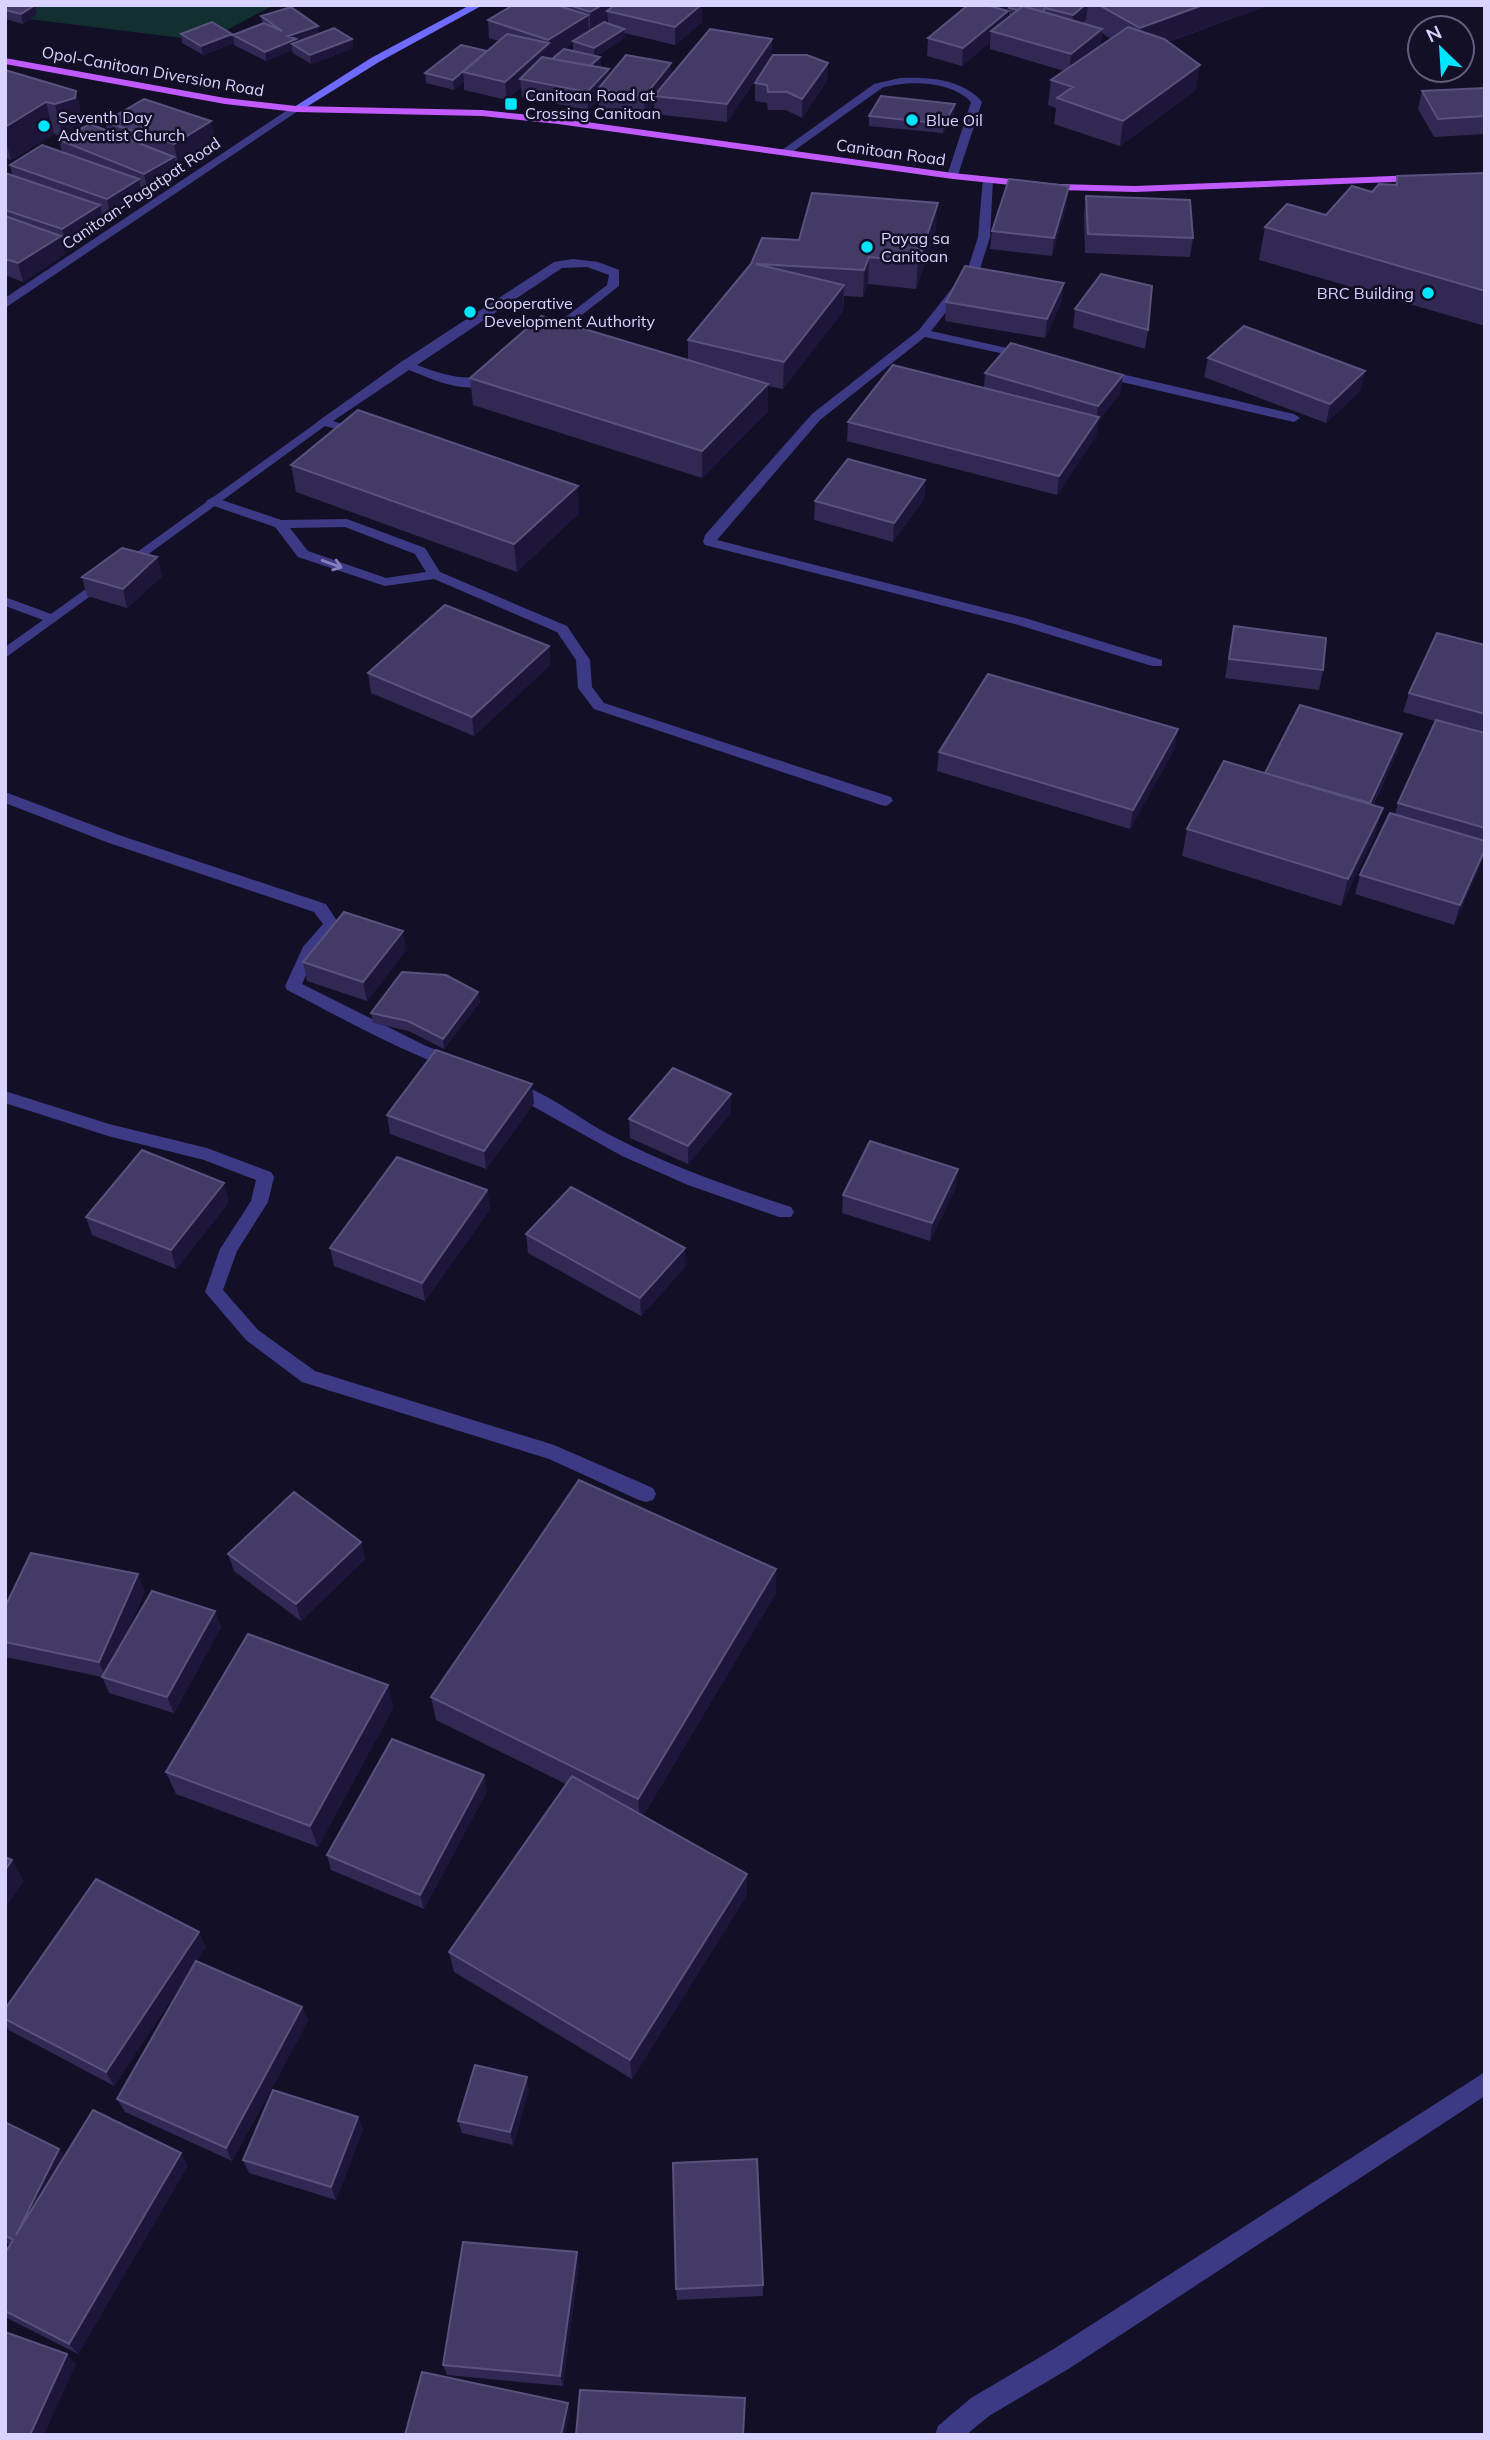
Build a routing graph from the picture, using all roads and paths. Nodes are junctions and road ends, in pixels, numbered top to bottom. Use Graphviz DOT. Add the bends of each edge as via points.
graph roads {
  1 [pos="478,5"];
  2 [pos="5,61"];
  3 [pos="296,109"];
  4 [pos="784,153"];
  5 [pos="953,176"];
  6 [pos="1429,178"];
  7 [pos="987,180"];
  8 [pos="5,304"];
  9 [pos="923,333"];
  10 [pos="541,341"];
  11 [pos="1042,360"];
  12 [pos="405,365"];
  13 [pos="1082,369"];
  14 [pos="499,373"];
  15 [pos="1294,418"];
  16 [pos="323,422"];
  17 [pos="378,436"];
  18 [pos="213,501"];
  19 [pos="280,524"];
  20 [pos="435,575"];
  21 [pos="5,601"];
  22 [pos="53,619"];
  23 [pos="5,654"];
  24 [pos="1157,663"];
  25 [pos="5,797"];
  26 [pos="886,801"];
  27 [pos="466,1069"];
  28 [pos="503,1084"];
  29 [pos="5,1097"];
  30 [pos="785,1212"];
  31 [pos="646,1494"];
  32 [pos="1485,2083"];
  33 [pos="947,2435"];
  1 -- 3 [label="main road"];
  2 -- 3 [label="main road, Opol-Canitoan Diversion Road" via="225,101"];
  3 -- 4 [label="main road, Canitoan Road" via="482,113"];
  3 -- 8 [label="street, Canitoan-Pagatpat Road"];
  4 -- 5 [label="main road, Canitoan Road"];
  4 -- 5 [label="street" via="878,86 908,79 963,90 977,102"];
  5 -- 7 [label="main road, Canitoan Road"];
  6 -- 7 [label="main road, Canitoan Road" via="1136,189"];
  7 -- 9 [label="street" via="984,237 974,269"];
  9 -- 11 [label="street"];
  9 -- 24 [label="street" via="816,417 710,542 1020,621"];
  10 -- 12 [label="street" via="613,286 615,273 598,263 578,260 558,265"];
  12 -- 14 [label="street" via="464,384 480,384"];
  12 -- 16 [label="street"];
  13 -- 15 [label="street"];
  16 -- 17 [label="street"];
  16 -- 18 [label="street"];
  18 -- 19 [label="street"];
  18 -- 22 [label="street"];
  19 -- 20 [label="street" via="347,523 420,551"];
  19 -- 20 [label="street, one-way" via="303,554 384,582"];
  20 -- 26 [label="street" via="562,629 583,660 585,688 599,706"];
  21 -- 22 [label="street"];
  22 -- 23 [label="street"];
  25 -- 27 [label="street" via="320,908 331,924 309,951 293,986"];
  28 -- 30 [label="street" via="539,1098 604,1140 709,1187"];
  29 -- 31 [label="street" via="108,1130 207,1154 265,1177 259,1202 229,1249 215,1292 252,1335 309,1377 554,1453"];
  32 -- 33 [label="street" via="980,2407"];
}
